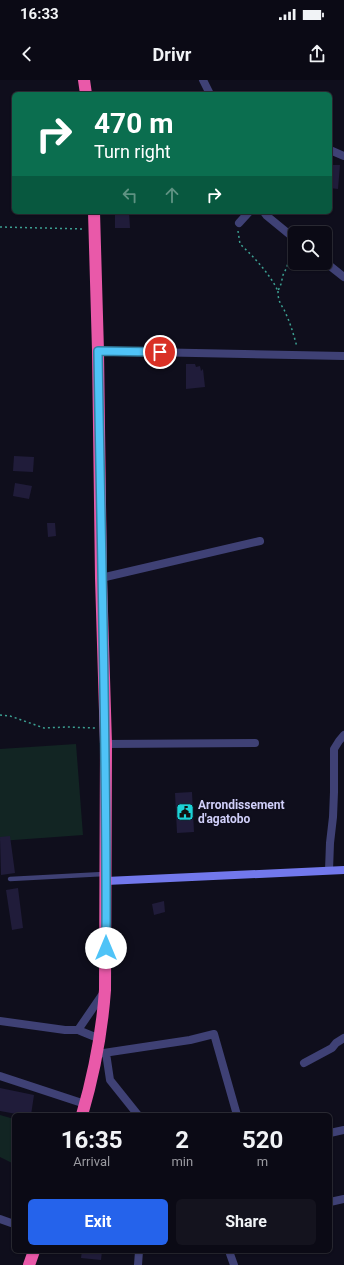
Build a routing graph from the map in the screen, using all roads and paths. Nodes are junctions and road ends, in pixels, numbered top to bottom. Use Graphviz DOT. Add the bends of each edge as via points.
graph roads {
  1 [pos="84,80"];
  2 [pos="203,80"];
  3 [pos="86,92"];
  4 [pos="209,92"];
  5 [pos="332,151"];
  6 [pos="344,156"];
  7 [pos="94,214"];
  8 [pos="247,214"];
  9 [pos="266,214"];
  10 [pos="239,223"];
  11 [pos="0,227"];
  12 [pos="95,230"];
  13 [pos="288,233"];
  14 [pos="288,262"];
  15 [pos="332,268"];
  16 [pos="344,277"];
  17 [pos="278,291"];
  18 [pos="297,348"];
  19 [pos="98,351"];
  20 [pos="344,356"];
  21 [pos="260,541"];
  22 [pos="101,578"];
  23 [pos="0,715"];
  24 [pos="105,729"];
  25 [pos="344,735"];
  26 [pos="255,742"];
  27 [pos="106,744"];
  28 [pos="329,870"];
  29 [pos="344,870"];
  30 [pos="106,877"];
  31 [pos="10,879"];
  32 [pos="105,990"];
  33 [pos="0,1021"];
  34 [pos="78,1030"];
  35 [pos="344,1038"];
  36 [pos="100,1039"];
  37 [pos="102,1054"];
  38 [pos="304,1063"];
  39 [pos="0,1076"];
  40 [pos="84,1110"];
  41 [pos="136,1113"];
  42 [pos="236,1113"];
  43 [pos="344,1130"];
  44 [pos="332,1133"];
  45 [pos="344,1199"];
  46 [pos="332,1202"];
  47 [pos="0,1219"];
  48 [pos="12,1223"];
  49 [pos="33,1253"];
  50 [pos="139,1253"];
  51 [pos="230,1253"];
  52 [pos="28,1265"];
  53 [pos="138,1265"];
  54 [pos="234,1265"];
  1 -- 3 [label="highway"];
  2 -- 4 [label="street"];
  5 -- 6 [label="street"];
  7 -- 12 [label="highway"];
  8 -- 10 [label="street"];
  9 -- 13 [label="street"];
  10 -- 17 [label="path" via="240,244 262,266"];
  11 -- 12 [label="path"];
  12 -- 19 [label="highway"];
  14 -- 17 [label="path"];
  15 -- 16 [label="street"];
  17 -- 18 [label="path" via="279,303 287,316"];
  19 -- 20 [label="street"];
  19 -- 22 [label="highway"];
  21 -- 22 [label="street"];
  22 -- 24 [label="highway"];
  23 -- 24 [label="path" via="44,728"];
  24 -- 27 [label="highway"];
  25 -- 28 [label="street" via="334,749"];
  26 -- 27 [label="street"];
  27 -- 30 [label="highway"];
  28 -- 29 [label="street"];
  28 -- 30 [label="street"];
  30 -- 31 [label="lane"];
  30 -- 32 [label="highway"];
  32 -- 34 [label="street"];
  32 -- 36 [label="highway"];
  33 -- 34 [label="street"];
  34 -- 36 [label="street"];
  35 -- 38 [label="street" via="332,1048"];
  36 -- 37 [label="highway"];
  37 -- 40 [label="highway"];
  37 -- 41 [label="street" via="110,1080"];
  37 -- 42 [label="street" via="214,1034"];
  39 -- 40 [label="street"];
  43 -- 44 [label="street"];
  45 -- 46 [label="street"];
  47 -- 48 [label="street"];
  49 -- 52 [label="highway"];
  50 -- 53 [label="street"];
  51 -- 54 [label="street"];
}
